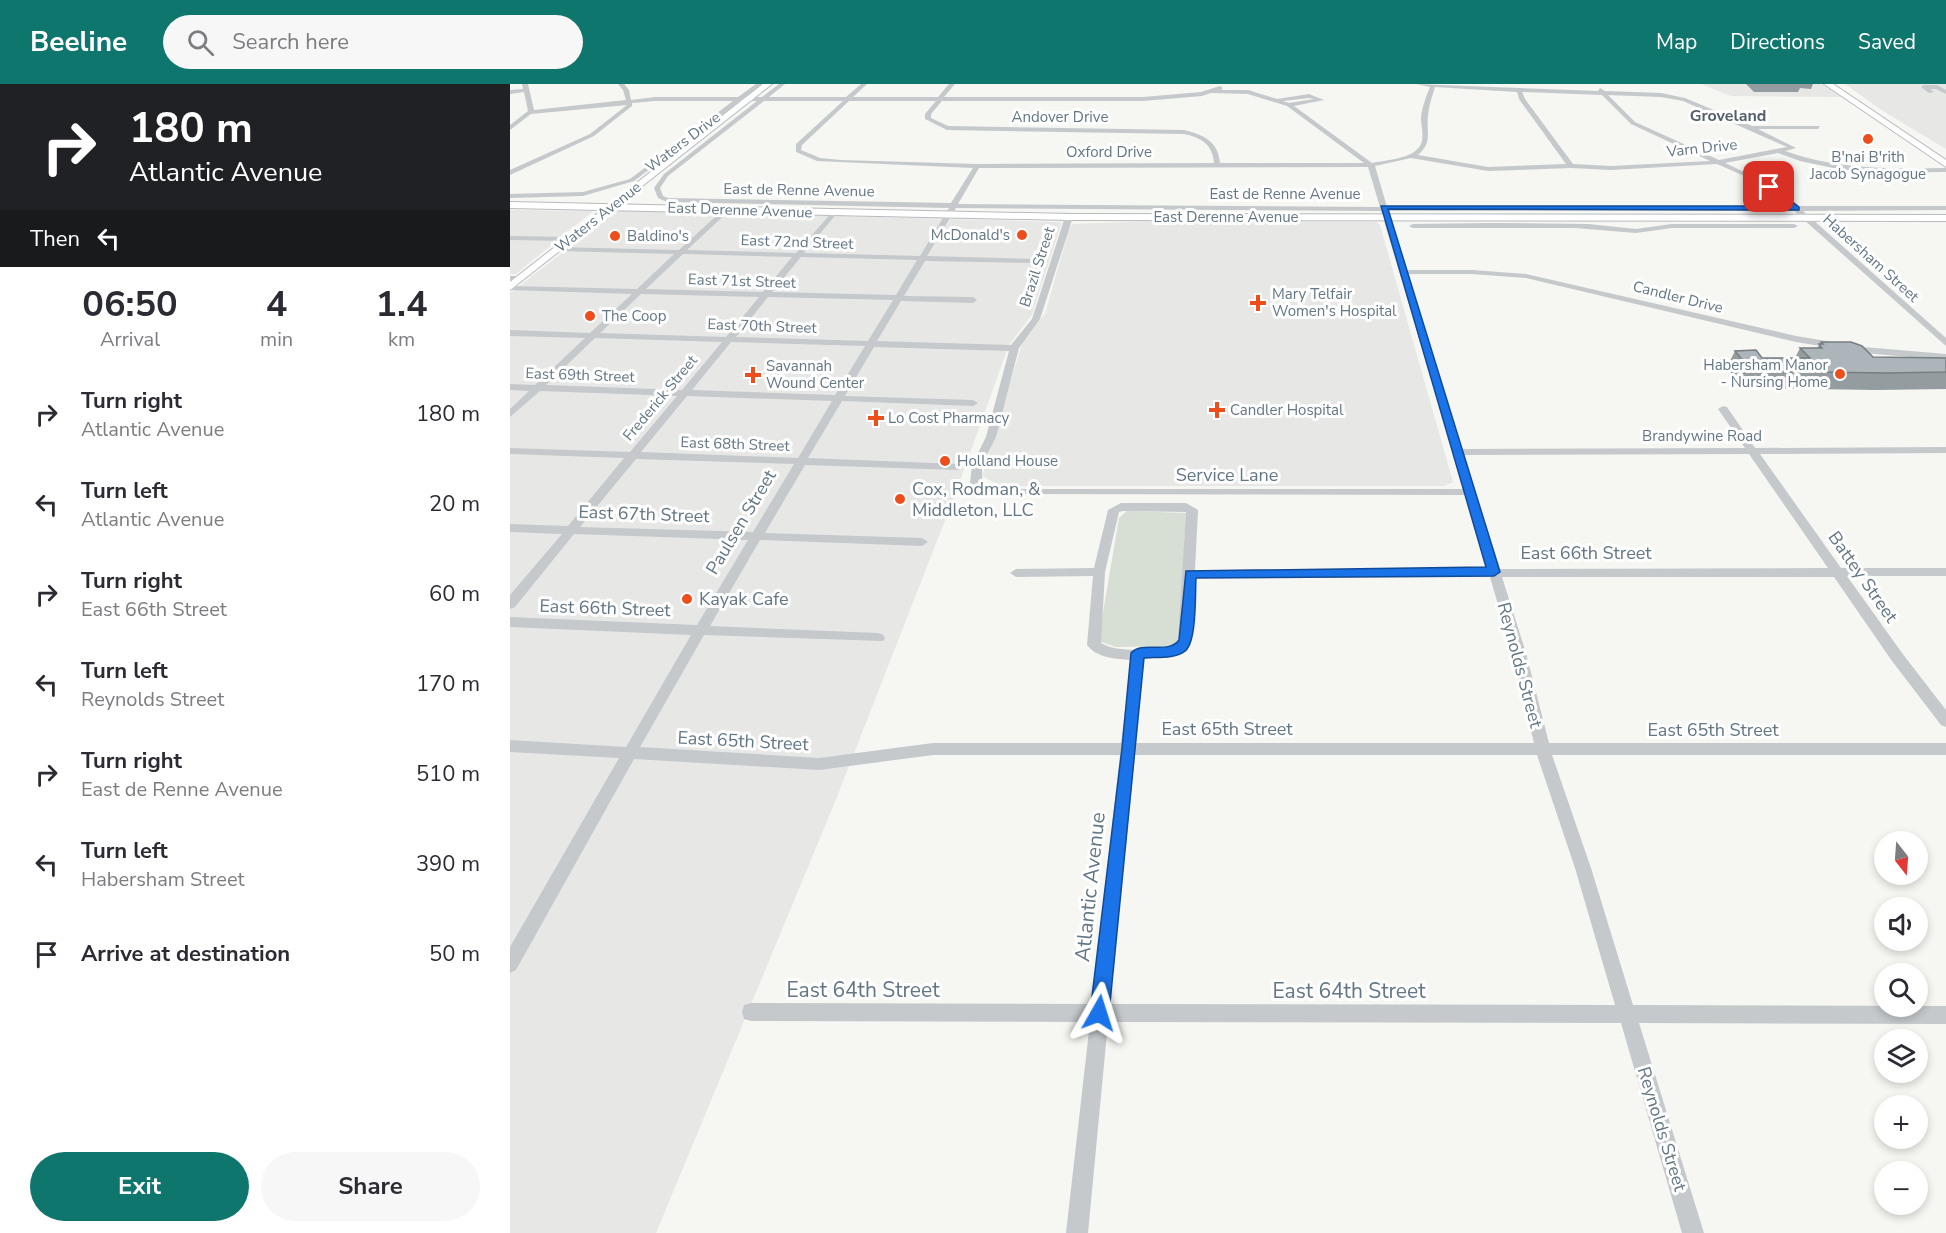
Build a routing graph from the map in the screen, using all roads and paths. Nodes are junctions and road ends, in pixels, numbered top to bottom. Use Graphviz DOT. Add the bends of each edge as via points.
graph roads {
  1 [pos="624,84"];
  2 [pos="759,84"];
  3 [pos="768,84"];
  4 [pos="782,84"];
  5 [pos="864,84"];
  6 [pos="952,84"];
  7 [pos="1233,84"];
  8 [pos="1244,84"];
  9 [pos="1419,84"];
  10 [pos="1594,84"];
  11 [pos="1828,84"];
  12 [pos="1839,84"];
  13 [pos="526,86"];
  14 [pos="1433,86"];
  15 [pos="510,88"];
  16 [pos="1211,91"];
  17 [pos="1519,91"];
  18 [pos="1248,92"];
  19 [pos="1931,92"];
  20 [pos="1946,92"];
  21 [pos="510,93"];
  22 [pos="1601,93"];
  23 [pos="940,99"];
  24 [pos="848,100"];
  25 [pos="1276,100"];
  26 [pos="761,101"];
  27 [pos="741,102"];
  28 [pos="630,103"];
  29 [pos="1289,105"];
  30 [pos="529,114"];
  31 [pos="1747,127"];
  32 [pos="1818,127"];
  33 [pos="510,128"];
  34 [pos="1894,129"];
  35 [pos="1912,132"];
  36 [pos="1780,152"];
  37 [pos="1946,154"];
  38 [pos="1412,156"];
  39 [pos="1718,162"];
  40 [pos="1946,164"];
  41 [pos="1217,165"];
  42 [pos="1371,165"];
  43 [pos="977,166"];
  44 [pos="1571,166"];
  45 [pos="1946,170"];
  46 [pos="510,173"];
  47 [pos="510,196"];
  48 [pos="660,197"];
  49 [pos="510,205"];
  50 [pos="612,206"];
  51 [pos="1797,208"];
  52 [pos="726,209"];
  53 [pos="950,211"];
  54 [pos="834,212"];
  55 [pos="1386,212"];
  56 [pos="1945,215"];
  57 [pos="1069,217"];
  58 [pos="1806,218"];
  59 [pos="1413,226"];
  60 [pos="1794,226"];
  61 [pos="510,238"];
  62 [pos="570,239"];
  63 [pos="557,249"];
  64 [pos="680,253"];
  65 [pos="798,256"];
  66 [pos="922,259"];
  67 [pos="1037,261"];
  68 [pos="1404,272"];
  69 [pos="515,278"];
  70 [pos="510,287"];
  71 [pos="639,292"];
  72 [pos="765,295"];
  73 [pos="898,299"];
  74 [pos="973,300"];
  75 [pos="510,333"];
  76 [pos="592,336"];
  77 [pos="728,340"];
  78 [pos="1946,343"];
  79 [pos="871,344"];
  80 [pos="1014,348"];
  81 [pos="1946,357"];
  82 [pos="510,387"];
  83 [pos="537,388"];
  84 [pos="685,393"];
  85 [pos="838,398"];
  86 [pos="973,403"];
  87 [pos="1724,409"];
  88 [pos="510,414"];
  89 [pos="1946,450"];
  90 [pos="510,451"];
  91 [pos="1752,451"];
  92 [pos="1458,452"];
  93 [pos="633,454"];
  94 [pos="800,461"];
  95 [pos="958,467"];
  96 [pos="985,488"];
  97 [pos="1470,492"];
  98 [pos="510,528"];
  99 [pos="571,530"];
  100 [pos="756,536"];
  101 [pos="922,542"];
  102 [pos="1837,571"];
  103 [pos="1099,572"];
  104 [pos="1494,572"];
  105 [pos="1946,572"];
  106 [pos="1016,573"];
  107 [pos="1190,574"];
  108 [pos="510,604"];
  109 [pos="510,622"];
  110 [pos="700,630"];
  111 [pos="878,638"];
  112 [pos="1138,653"];
  113 [pos="1946,721"];
  114 [pos="510,746"];
  115 [pos="1130,748"];
  116 [pos="1946,749"];
  117 [pos="1543,750"];
  118 [pos="628,755"];
  119 [pos="510,964"];
  120 [pos="751,1012"];
  121 [pos="1099,1013"];
  122 [pos="1627,1015"];
  123 [pos="1946,1016"];
  124 [pos="1077,1233"];
  125 [pos="1694,1233"];
  1 -- 28 [label="street"];
  2 -- 27 [label="street, Waters Drive"];
  3 -- 27 [label="main road, Waters Drive"];
  4 -- 26 [label="street, Waters Drive"];
  5 -- 24 [label="street"];
  6 -- 23 [label="street, Andover Drive"];
  7 -- 16 [label="street"];
  8 -- 18 [label="street"];
  9 -- 14 [label="street, Varn Drive"];
  10 -- 22 [label="street, Habersham Street"];
  11 -- 34 [label="main road"];
  12 -- 35 [label="main road"];
  13 -- 15 [label="street"];
  13 -- 21 [label="street"];
  13 -- 30 [label="street"];
  14 -- 17 [label="street, Varn Drive"];
  14 -- 38 [label="street" via="1424,108 1427,143"];
  16 -- 18 [label="street"];
  16 -- 23 [label="street" via="1143,99"];
  17 -- 22 [label="street, Varn Drive"];
  17 -- 44 [label="street" via="1527,108"];
  18 -- 25 [label="street"];
  19 -- 20 [label="street" via="1924,87"];
  22 -- 31 [label="street, Varn Drive" via="1674,97"];
  22 -- 39 [label="street, Habersham Street" via="1633,123"];
  23 -- 24 [label="street"];
  23 -- 41 [label="street, Andover Drive" via="928,119 947,128 1184,132 1209,140 1215,147"];
  24 -- 26 [label="street"];
  24 -- 43 [label="street, Oxford Drive" via="799,144 798,151 819,160 841,162"];
  25 -- 29 [label="street"];
  25 -- 29 [label="street" via="1309,96 1321,100"];
  26 -- 27 [label="street"];
  26 -- 48 [label="street, Waters Drive" via="666,175 657,188"];
  27 -- 28 [label="street"];
  27 -- 47 [label="street, Waters Drive" via="632,180 565,196"];
  27 -- 50 [label="main road, Waters Avenue"];
  28 -- 30 [label="street"];
  28 -- 46 [label="street" via="592,135"];
  29 -- 42 [label="street"];
  30 -- 33 [label="street"];
  31 -- 32 [label="street"];
  31 -- 36 [label="street, Varn Drive" via="1793,148"];
  34 -- 35 [label="main road"];
  34 -- 40 [label="main road"];
  35 -- 37 [label="main road"];
  36 -- 39 [label="street, Varn Drive"];
  36 -- 45 [label="street" via="1820,166 1852,171"];
  38 -- 42 [label="street, Oxford Drive"];
  38 -- 44 [label="street, Varn Drive" via="1488,169"];
  39 -- 44 [label="street, Varn Drive" via="1621,168"];
  39 -- 51 [label="street, Habersham Street" via="1765,184"];
  41 -- 42 [label="street, Oxford Drive"];
  41 -- 43 [label="street, Oxford Drive"];
  42 -- 55 [label="street, Reynolds Street"];
  43 -- 53 [label="street, Paulsen Street"];
  48 -- 53 [label="street, East de Renne Avenue"];
  49 -- 50 [label="highway, East Derenne Avenue"];
  50 -- 52 [label="highway, East Derenne Avenue"];
  50 -- 62 [label="main road, Waters Avenue"];
  51 -- 55 [label="street, East de Renne Avenue"];
  51 -- 56 [label="street, East de Renne Avenue"];
  51 -- 58 [label="street, Habersham Street"];
  52 -- 54 [label="highway, East Derenne Avenue"];
  52 -- 64 [label="street"];
  53 -- 54 [label="highway, East Derenne Avenue"];
  53 -- 55 [label="street, East de Renne Avenue"];
  53 -- 57 [label="highway, East Derenne Avenue"];
  53 -- 66 [label="street, Paulsen Street"];
  54 -- 65 [label="street, Frederick Street"];
  55 -- 57 [label="highway, East Derenne Avenue"];
  55 -- 58 [label="highway, East Derenne Avenue" via="1563,217 1618,222 1634,228 1638,223 1660,217"];
  55 -- 68 [label="street, Reynolds Street"];
  56 -- 58 [label="highway"];
  57 -- 80 [label="street, Brazil Street" via="1036,319"];
  58 -- 78 [label="street, Habersham Street"];
  59 -- 60 [label="street" via="1577,226 1637,232 1672,226"];
  61 -- 62 [label="street"];
  62 -- 63 [label="main road, Waters Avenue"];
  63 -- 64 [label="street, East 72nd Street"];
  63 -- 69 [label="main road, Waters Avenue"];
  64 -- 65 [label="street, East 72nd Street"];
  64 -- 71 [label="street"];
  65 -- 66 [label="street, East 72nd Street"];
  65 -- 72 [label="street, Frederick Street"];
  66 -- 67 [label="street, East 72nd Street"];
  66 -- 73 [label="street, Paulsen Street"];
  68 -- 81 [label="street, Candler Drive" via="1526,276 1796,339"];
  68 -- 92 [label="street, Reynolds Street"];
  69 -- 70 [label="main road, Waters Avenue"];
  70 -- 71 [label="street, East 71st Street"];
  71 -- 72 [label="street, East 71st Street"];
  71 -- 76 [label="street"];
  72 -- 73 [label="street, East 71st Street"];
  72 -- 77 [label="street, Frederick Street"];
  73 -- 74 [label="street, East 71st Street"];
  73 -- 79 [label="street, Paulsen Street"];
  75 -- 76 [label="street, East 70th Street"];
  76 -- 77 [label="street, East 70th Street"];
  76 -- 83 [label="street"];
  77 -- 79 [label="street, East 70th Street"];
  77 -- 84 [label="street, Frederick Street"];
  79 -- 80 [label="street, East 70th Street"];
  79 -- 85 [label="street, Paulsen Street"];
  80 -- 96 [label="street, Brazil Street" via="991,437 978,465 975,483"];
  82 -- 83 [label="street, East 69th Street"];
  83 -- 84 [label="street, East 69th Street"];
  83 -- 88 [label="street"];
  84 -- 85 [label="street, East 69th Street"];
  84 -- 93 [label="street, Frederick Street"];
  85 -- 86 [label="street, East 69th Street"];
  85 -- 94 [label="street, Paulsen Street"];
  87 -- 91 [label="street, Battey Street"];
  89 -- 91 [label="street, Brandywine Road"];
  90 -- 93 [label="street, East 68th Street"];
  91 -- 92 [label="street, Brandywine Road"];
  91 -- 102 [label="street, Battey Street"];
  92 -- 97 [label="street, Reynolds Street"];
  93 -- 94 [label="street, East 68th Street"];
  93 -- 99 [label="street, Frederick Street"];
  94 -- 95 [label="street, East 68th Street"];
  94 -- 100 [label="street, Paulsen Street"];
  96 -- 97 [label="street, Service Lane" via="992,492"];
  97 -- 104 [label="street, Reynolds Street"];
  98 -- 99 [label="street, East 67th Street"];
  99 -- 100 [label="street, East 67th Street"];
  99 -- 108 [label="street, Frederick Street"];
  100 -- 101 [label="street, East 67th Street"];
  100 -- 110 [label="street, Paulsen Street"];
  102 -- 104 [label="street, East 66th Street"];
  102 -- 105 [label="street, East 66th Street"];
  102 -- 113 [label="street, Battey Street"];
  103 -- 106 [label="street"];
  103 -- 107 [label="street" via="1114,510 1186,507 1192,510"];
  103 -- 112 [label="street" via="1094,645 1102,650"];
  104 -- 107 [label="street, East 66th Street"];
  104 -- 117 [label="street, Reynolds Street"];
  107 -- 112 [label="street" via="1185,640 1180,648"];
  109 -- 110 [label="street, East 66th Street"];
  110 -- 111 [label="street, East 66th Street"];
  110 -- 118 [label="street, Paulsen Street"];
  112 -- 115 [label="street, Atlantic Avenue"];
  114 -- 118 [label="street, East 65th Street"];
  115 -- 117 [label="street, East 65th Street"];
  115 -- 118 [label="street, East 65th Street" via="933,749 819,764"];
  115 -- 121 [label="street, Atlantic Avenue"];
  116 -- 117 [label="street, East 65th Street"];
  117 -- 122 [label="street, Reynolds Street"];
  118 -- 119 [label="street, Paulsen Street"];
  120 -- 121 [label="street, East 64th Street"];
  121 -- 122 [label="street, East 64th Street"];
  121 -- 124 [label="street, Atlantic Avenue"];
  122 -- 123 [label="street, East 64th Street"];
  122 -- 125 [label="street, Reynolds Street"];
}
